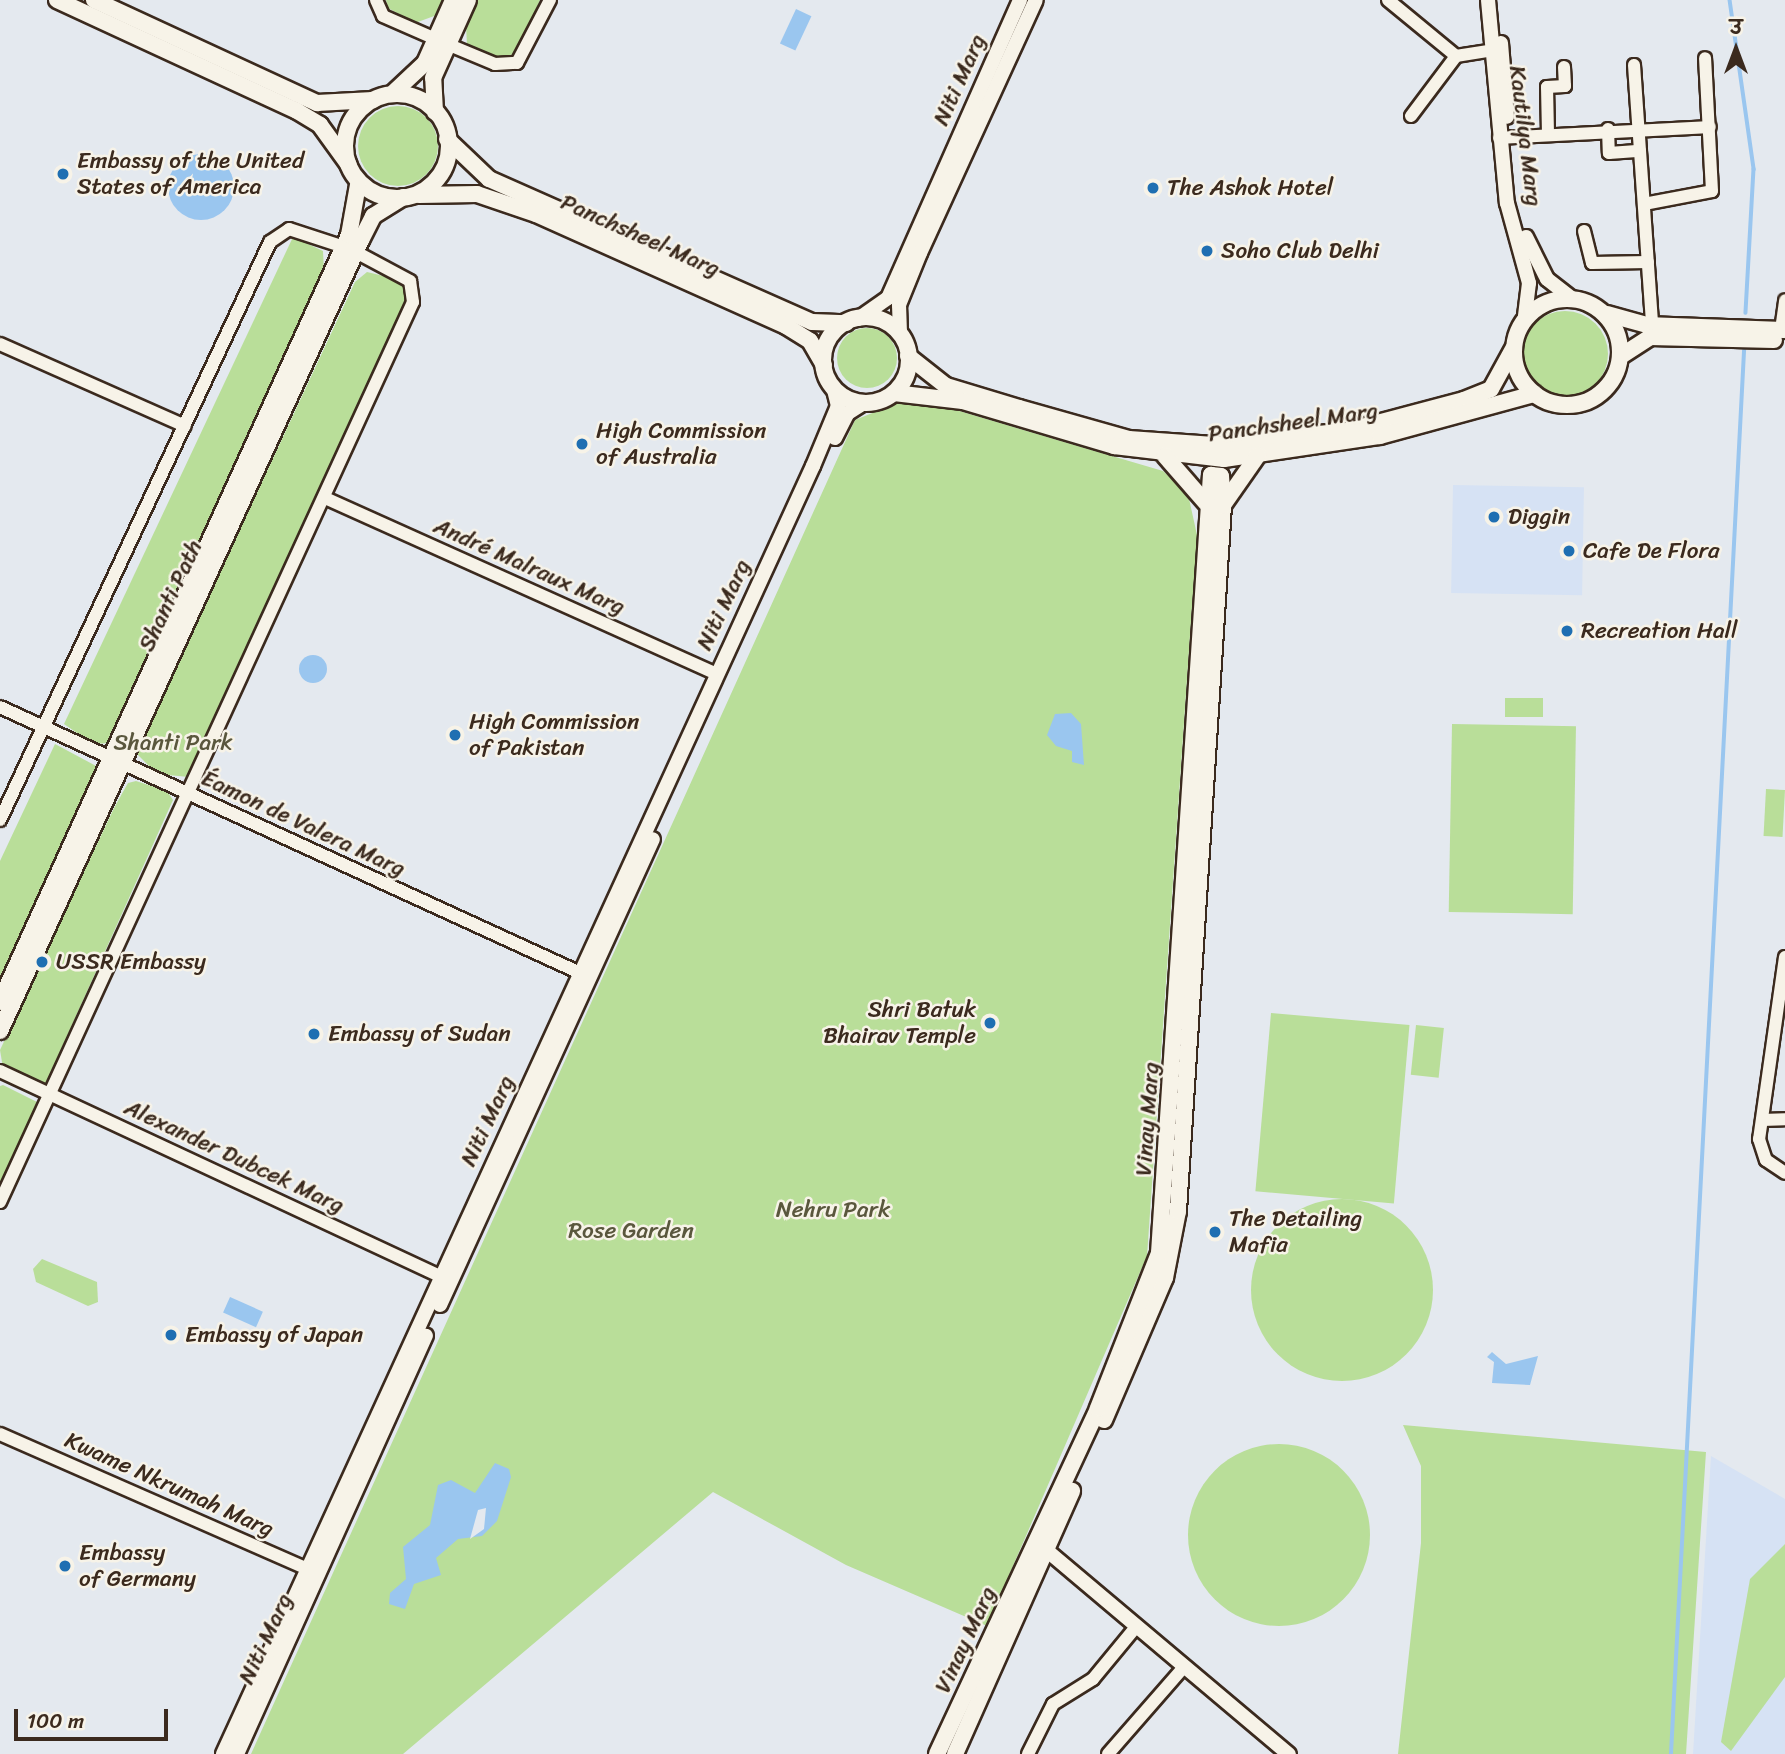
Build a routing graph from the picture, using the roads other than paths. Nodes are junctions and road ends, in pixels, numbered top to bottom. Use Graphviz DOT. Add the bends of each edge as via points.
graph roads {
  1 [pos="57,0"];
  2 [pos="94,0"];
  3 [pos="376,0"];
  4 [pos="453,0"];
  5 [pos="468,0"];
  6 [pos="550,0"];
  7 [pos="1020,0"];
  8 [pos="1035,0"];
  9 [pos="1388,0"];
  10 [pos="1488,0"];
  11 [pos="1497,0"];
  12 [pos="441,41"];
  13 [pos="1492,50"];
  14 [pos="1456,56"];
  15 [pos="1705,58"];
  16 [pos="1634,65"];
  17 [pos="1564,67"];
  18 [pos="394,92"];
  19 [pos="373,100"];
  20 [pos="435,111"];
  21 [pos="1411,116"];
  22 [pos="1710,127"];
  23 [pos="1639,129"];
  24 [pos="1608,130"];
  25 [pos="1548,134"];
  26 [pos="1503,138"];
  27 [pos="447,139"];
  28 [pos="1640,151"];
  29 [pos="349,165"];
  30 [pos="358,185"];
  31 [pos="412,196"];
  32 [pos="1644,204"];
  33 [pos="1584,231"];
  34 [pos="350,249"];
  35 [pos="1648,262"];
  36 [pos="1573,299"];
  37 [pos="1785,300"];
  38 [pos="1599,309"];
  39 [pos="1525,318"];
  40 [pos="852,321"];
  41 [pos="1652,325"];
  42 [pos="900,333"];
  43 [pos="1784,334"];
  44 [pos="0,344"];
  45 [pos="1513,349"];
  46 [pos="908,356"];
  47 [pos="1621,356"];
  48 [pos="824,365"];
  49 [pos="834,390"];
  50 [pos="894,393"];
  51 [pos="1534,394"];
  52 [pos="864,403"];
  53 [pos="185,426"];
  54 [pos="1258,455"];
  55 [pos="1165,456"];
  56 [pos="325,498"];
  57 [pos="1206,503"];
  58 [pos="1223,505"];
  59 [pos="716,674"];
  60 [pos="0,707"];
  61 [pos="42,727"];
  62 [pos="114,760"];
  63 [pos="188,794"];
  64 [pos="0,820"];
  65 [pos="1785,957"];
  66 [pos="584,975"];
  67 [pos="0,1002"];
  68 [pos="0,1031"];
  69 [pos="0,1071"];
  70 [pos="50,1095"];
  71 [pos="1785,1119"];
  72 [pos="1762,1120"];
  73 [pos="1785,1173"];
  74 [pos="0,1202"];
  75 [pos="446,1279"];
  76 [pos="0,1434"];
  77 [pos="1041,1546"];
  78 [pos="315,1572"];
  79 [pos="1135,1628"];
  80 [pos="1184,1668"];
  81 [pos="1285,1753"];
  82 [pos="223,1754"];
  83 [pos="237,1754"];
  84 [pos="937,1754"];
  85 [pos="954,1754"];
  86 [pos="1028,1754"];
  87 [pos="1108,1754"];
  1 -- 29 [label="main road" via="297,111 320,125"];
  2 -- 19 [label="main road" via="317,103"];
  3 -- 12 [label="street" via="383,16"];
  4 -- 12 [label="main road"];
  5 -- 12 [label="main road"];
  6 -- 12 [label="street" via="517,63 495,64"];
  7 -- 40 [label="street, Niti Marg" via="888,298"];
  8 -- 42 [label="street, Niti Marg" via="915,266 900,305"];
  9 -- 14 [label="street"];
  10 -- 13 [label="street, Kautilya Marg"];
  11 -- 26 [label="street, Kautilya Marg"];
  12 -- 18 [label="main road" via="425,64"];
  12 -- 20 [label="main road" via="430,91"];
  13 -- 14 [label="street"];
  13 -- 26 [label="street, Kautilya Marg"];
  14 -- 21 [label="street"];
  15 -- 22 [label="street"];
  16 -- 23 [label="street"];
  17 -- 25 [label="street" via="1564,86 1547,87"];
  18 -- 19 [label="main road"];
  18 -- 20 [label="main road"];
  19 -- 29 [label="main road" via="348,133"];
  20 -- 27 [label="main road"];
  22 -- 23 [label="street"];
  22 -- 32 [label="street" via="1712,191"];
  23 -- 24 [label="street"];
  23 -- 28 [label="street"];
  24 -- 25 [label="street"];
  24 -- 28 [label="street" via="1609,153"];
  25 -- 26 [label="street"];
  26 -- 36 [label="street, Kautilya Marg" via="1515,201 1537,265"];
  26 -- 39 [label="street, Kautilya Marg" via="1507,204 1530,283"];
  27 -- 31 [label="main road" via="442,170"];
  27 -- 40 [label="main road, Panchsheel Marg" via="489,179 812,322"];
  28 -- 32 [label="street"];
  29 -- 30 [label="main road"];
  30 -- 31 [label="main road"];
  30 -- 34 [label="main road, Shanti Path" via="360,200"];
  31 -- 34 [label="main road, Shanti Path" via="373,216"];
  31 -- 48 [label="main road, Panchsheel Marg" via="477,194 536,214 786,326 810,341"];
  32 -- 35 [label="street"];
  33 -- 35 [label="street" via="1592,263"];
  34 -- 53 [label="street" via="306,233 277,233"];
  34 -- 56 [label="street" via="410,281 413,302"];
  34 -- 62 [label="main road, Shanti Path"];
  35 -- 41 [label="street"];
  36 -- 38 [label="main road"];
  36 -- 39 [label="main road" via="1547,303"];
  37 -- 43 [label="street"];
  38 -- 41 [label="main road" via="1621,322"];
  38 -- 47 [label="main road" via="1615,330"];
  39 -- 45 [label="main road"];
  40 -- 42 [label="main road" via="883,321"];
  40 -- 48 [label="main road" via="827,343"];
  41 -- 43 [label="main road"];
  42 -- 46 [label="main road"];
  43 -- 47 [label="main road" via="1650,337"];
  44 -- 53 [label="street"];
  45 -- 46 [label="main road, Panchsheel Marg" via="1491,389 1464,400 1347,431 1214,445 1129,439 1019,408 946,386"];
  45 -- 51 [label="main road" via="1518,374"];
  46 -- 50 [label="main road" via="905,380"];
  47 -- 51 [label="main road" via="1616,374 1590,400 1561,405"];
  48 -- 49 [label="main road"];
  49 -- 52 [label="main road"];
  49 -- 59 [label="street, Niti Marg" via="838,406 832,422"];
  50 -- 52 [label="main road"];
  50 -- 55 [label="main road, Panchsheel Marg" via="963,401"];
  51 -- 54 [label="main road, Panchsheel Marg" via="1380,436"];
  52 -- 66 [label="street, Niti Marg" via="841,425"];
  53 -- 61 [label="street"];
  54 -- 55 [label="main road, Panchsheel Marg"];
  54 -- 58 [label="main road"];
  55 -- 57 [label="main road"];
  56 -- 59 [label="street, André Malraux Marg"];
  56 -- 63 [label="street"];
  57 -- 58 [label="main road" via="1208,482 1216,473"];
  57 -- 77 [label="main road, Vinay Marg" via="1207,584 1159,1253 1149,1291"];
  58 -- 77 [label="main road, Vinay Marg" via="1178,1211 1161,1289"];
  59 -- 66 [label="street, Niti Marg"];
  60 -- 61 [label="street, Éamon de Valera Marg"];
  61 -- 62 [label="street, Éamon de Valera Marg"];
  61 -- 64 [label="street"];
  62 -- 63 [label="street, Éamon de Valera Marg"];
  62 -- 67 [label="main road, Shanti Path"];
  62 -- 68 [label="main road, Shanti Path"];
  63 -- 66 [label="street, Éamon de Valera Marg"];
  63 -- 70 [label="street"];
  65 -- 72 [label="street"];
  66 -- 75 [label="street, Niti Marg"];
  69 -- 70 [label="street, Alexander Dubcek Marg"];
  70 -- 74 [label="street"];
  70 -- 75 [label="street, Alexander Dubcek Marg"];
  71 -- 72 [label="street"];
  72 -- 73 [label="street" via="1761,1150"];
  75 -- 78 [label="street, Niti Marg"];
  76 -- 78 [label="street, Kwame Nkrumah Marg"];
  77 -- 79 [label="street"];
  77 -- 84 [label="main road, Vinay Marg"];
  77 -- 85 [label="main road, Vinay Marg"];
  78 -- 82 [label="street, Niti Marg"];
  78 -- 83 [label="street, Niti Marg"];
  79 -- 80 [label="street"];
  79 -- 86 [label="street" via="1093,1679 1053,1704"];
  80 -- 81 [label="street"];
  80 -- 87 [label="street"];
}
